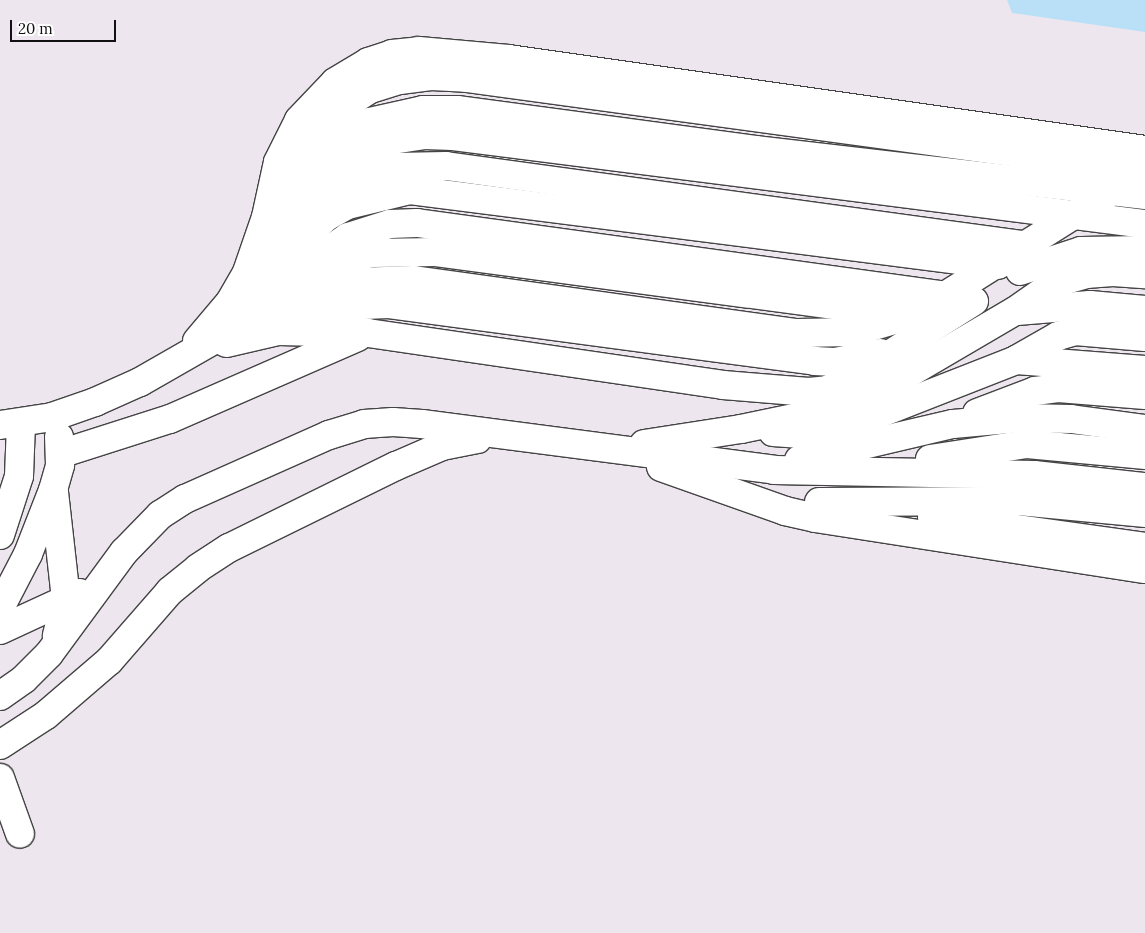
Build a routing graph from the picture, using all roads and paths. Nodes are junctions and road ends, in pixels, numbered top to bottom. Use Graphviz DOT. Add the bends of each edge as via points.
graph roads {
  1 [pos="1145,150"];
  2 [pos="1139,183"];
  3 [pos="1088,218"];
  4 [pos="1145,224"];
  5 [pos="1145,250"];
  6 [pos="1016,261"];
  7 [pos="1145,274"];
  8 [pos="948,296"];
  9 [pos="1145,310"];
  10 [pos="1016,311"];
  11 [pos="454,312"];
  12 [pos="368,333"];
  13 [pos="1145,338"];
  14 [pos="903,348"];
  15 [pos="184,354"];
  16 [pos="1016,360"];
  17 [pos="1145,370"];
  18 [pos="1145,395"];
  19 [pos="57,416"];
  20 [pos="10,424"];
  21 [pos="953,424"];
  22 [pos="741,429"];
  23 [pos="1145,429"];
  24 [pos="503,436"];
  25 [pos="612,449"];
  26 [pos="60,454"];
  27 [pos="1145,455"];
  28 [pos="728,464"];
  29 [pos="836,472"];
  30 [pos="711,485"];
  31 [pos="1145,487"];
  32 [pos="53,490"];
  33 [pos="819,502"];
  34 [pos="1145,514"];
  35 [pos="0,535"];
  36 [pos="1145,546"];
  37 [pos="1145,570"];
  38 [pos="102,584"];
  39 [pos="66,599"];
  40 [pos="0,608"];
  41 [pos="0,630"];
  42 [pos="49,654"];
  43 [pos="0,696"];
  44 [pos="0,745"];
  45 [pos="0,778"];
  46 [pos="20,834"];
  1 -- 15 [label="lane" via="509,60 427,51 392,54 368,62 342,77 319,96 299,120 278,162 266,217 248,272 230,302"];
  2 -- 3 [label="lane"];
  2 -- 15 [label="lane" via="457,110 404,113 370,122 350,132 323,157 237,302"];
  2 -- 15 [label="lane" via="466,78 431,76 400,80 370,89 347,104 315,138 248,282 224,314"];
  3 -- 4 [label="lane"];
  3 -- 6 [label="lane"];
  3 -- 15 [label="lane" via="453,136 424,135 362,148 324,178 248,291"];
  5 -- 6 [label="lane" via="1081,251"];
  6 -- 8 [label="lane"];
  6 -- 14 [label="lane"];
  6 -- 15 [label="lane" via="410,190 348,204 326,217 235,313"];
  6 -- 15 [label="lane" via="446,166 395,167 357,178 322,201 236,308"];
  7 -- 10 [label="lane" via="1113,272 1071,278 1055,283"];
  8 -- 15 [label="lane" via="910,316 853,332 798,333 390,279 319,288 287,298"];
  8 -- 15 [label="lane" via="436,224 390,224 362,232 324,251"];
  9 -- 10 [label="lane" via="1090,305"];
  10 -- 22 [label="lane" via="862,400 818,414"];
  11 -- 12 [label="lane" via="417,315"];
  11 -- 14 [label="lane" via="814,361 859,359"];
  11 -- 15 [label="lane" via="389,304 316,307 256,323"];
  12 -- 14 [label="lane" via="781,392 827,390"];
  12 -- 15 [label="lane" via="278,332"];
  12 -- 26 [label="lane" via="170,419"];
  13 -- 16 [label="lane" via="1075,331 1058,336"];
  15 -- 19 [label="lane" via="140,382"];
  16 -- 17 [label="lane"];
  16 -- 22 [label="lane" via="835,431 815,435"];
  18 -- 21 [label="lane" via="1082,388 1035,391"];
  19 -- 20 [label="lane"];
  19 -- 26 [label="lane"];
  20 -- 35 [label="lane" via="18,476"];
  21 -- 23 [label="lane" via="1054,418"];
  21 -- 28 [label="lane" via="811,458"];
  22 -- 25 [label="lane"];
  24 -- 25 [label="lane"];
  24 -- 38 [label="lane" via="393,422 364,424 329,435 185,499 160,515 124,552"];
  24 -- 44 [label="lane" via="462,440 442,446 221,553 170,591 109,662 46,715"];
  25 -- 28 [label="lane"];
  25 -- 30 [label="lane"];
  26 -- 32 [label="lane"];
  27 -- 29 [label="lane" via="1027,444"];
  28 -- 29 [label="lane" via="774,470"];
  29 -- 31 [label="lane" via="1034,474"];
  30 -- 33 [label="lane"];
  30 -- 37 [label="lane" via="815,518"];
  32 -- 39 [label="lane"];
  32 -- 40 [label="lane" via="28,554"];
  33 -- 34 [label="lane" via="1019,501"];
  33 -- 36 [label="lane"];
  38 -- 39 [label="lane"];
  38 -- 42 [label="lane"];
  39 -- 41 [label="lane"];
  39 -- 42 [label="lane" via="61,627"];
  42 -- 43 [label="lane" via="24,679"];
  45 -- 46 [label="lane"];
}
